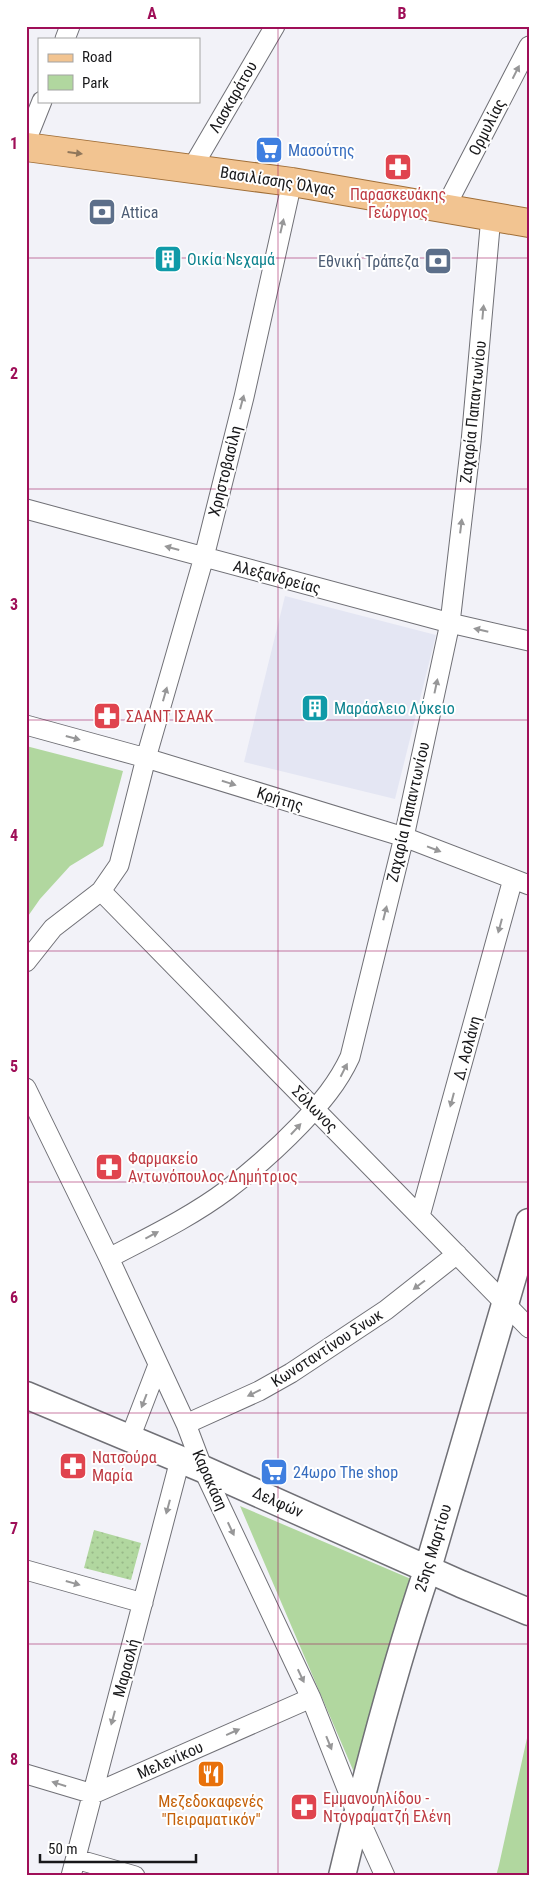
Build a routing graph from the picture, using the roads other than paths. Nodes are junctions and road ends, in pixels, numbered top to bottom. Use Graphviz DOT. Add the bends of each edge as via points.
graph roads {
  1 [pos="70,26"];
  2 [pos="275,26"];
  3 [pos="66,38"];
  4 [pos="529,46"];
  5 [pos="42,102"];
  6 [pos="26,141"];
  7 [pos="26,147"];
  8 [pos="192,168"];
  9 [pos="292,182"];
  10 [pos="446,208"];
  11 [pos="491,216"];
  12 [pos="529,223"];
  13 [pos="26,509"];
  14 [pos="204,557"];
  15 [pos="450,623"];
  16 [pos="529,641"];
  17 [pos="26,725"];
  18 [pos="146,758"];
  19 [pos="404,837"];
  20 [pos="521,882"];
  21 [pos="101,891"];
  22 [pos="26,962"];
  23 [pos="26,1088"];
  24 [pos="315,1109"];
  25 [pos="420,1216"];
  26 [pos="529,1222"];
  27 [pos="457,1254"];
  28 [pos="109,1258"];
  29 [pos="506,1304"];
  30 [pos="529,1328"];
  31 [pos="158,1365"];
  32 [pos="26,1394"];
  33 [pos="186,1424"];
  34 [pos="130,1438"];
  35 [pos="192,1464"];
  36 [pos="428,1568"];
  37 [pos="26,1570"];
  38 [pos="143,1603"];
  39 [pos="529,1612"];
  40 [pos="311,1698"];
  41 [pos="26,1774"];
  42 [pos="93,1794"];
  43 [pos="357,1814"];
  44 [pos="74,1867"];
  45 [pos="135,1876"];
  46 [pos="342,1876"];
  47 [pos="385,1876"];
  1 -- 3 [label="street"];
  2 -- 8 [label="street, Λασκαράτου"];
  10 -- 4 [label="street, Ορμυλίας, one-way"];
  5 -- 6 [label="street"];
  7 -- 8 [label="main road, Βασιλίσσης Όλγας, one-way"];
  8 -- 9 [label="main road, Βασιλίσσης Όλγας"];
  9 -- 10 [label="main road, Βασιλίσσης Όλγας"];
  14 -- 9 [label="street, Χρηστοβασίλη, one-way"];
  10 -- 11 [label="main road, Βασιλίσσης Όλγας"];
  11 -- 12 [label="main road, Βασιλίσσης Όλγας"];
  15 -- 11 [label="street, Ζαχαρία Παπαντωνίου, one-way" via="471,442"];
  14 -- 13 [label="street, Αλεξανδρείας, one-way"];
  14 -- 15 [label="street, Αλεξανδρείας"];
  18 -- 14 [label="street, Χρηστοβασίλη, one-way"];
  16 -- 15 [label="street, Αλεξανδρείας, one-way"];
  19 -- 15 [label="street, Ζαχαρία Παπαντωνίου, one-way"];
  17 -- 18 [label="street, Κρήτης, one-way"];
  18 -- 19 [label="street, Κρήτης, one-way"];
  18 -- 21 [label="street, Χρηστοβασίλη" via="119,865"];
  19 -- 20 [label="street, Κρήτης, one-way"];
  24 -- 19 [label="street, Ζαχαρία Παπαντωνίου, one-way" via="342,1075 350,1057"];
  20 -- 25 [label="street, Δ. Ασλάνη, one-way"];
  21 -- 22 [label="street, Χρηστοβασίλη" via="53,928"];
  21 -- 24 [label="street, Σόλωνος"];
  23 -- 28 [label="street, Καρακάση"];
  24 -- 25 [label="street, Σόλωνος"];
  28 -- 24 [label="street, Ζαχαρία Παπαντωνίου, one-way" via="173,1224 226,1190 281,1145"];
  25 -- 27 [label="street, Σόλωνος"];
  26 -- 29 [label="main road, 25ης Μαρτίου"];
  27 -- 29 [label="street, Σόλωνος"];
  27 -- 33 [label="street, Κωνσταντίνου Σνωκ, one-way" via="386,1310 290,1373 260,1391"];
  28 -- 31 [label="street, Καρακάση"];
  29 -- 30 [label="street, Σόλωνος"];
  29 -- 36 [label="main road, 25ης Μαρτίου"];
  31 -- 33 [label="street, Καρακάση"];
  31 -- 34 [label="street, one-way"];
  32 -- 34 [label="main road, Δελφών"];
  33 -- 35 [label="street, Καρακάση"];
  34 -- 35 [label="main road, Δελφών"];
  35 -- 36 [label="main road, Δελφών"];
  35 -- 38 [label="street, Μαρασλή, one-way"];
  35 -- 40 [label="street, Καρακάση, one-way"];
  36 -- 39 [label="main road, Δελφών"];
  36 -- 43 [label="main road, 25ης Μαρτίου"];
  37 -- 38 [label="street, one-way"];
  38 -- 42 [label="street, Μαρασλή, one-way"];
  42 -- 40 [label="street, Μελενίκου, one-way"];
  40 -- 43 [label="street, Καρακάση, one-way"];
  42 -- 41 [label="street, one-way"];
  42 -- 44 [label="street, Μαρασλή"];
  43 -- 46 [label="main road, 25ης Μαρτίου"];
  43 -- 47 [label="street, Καρακάση"];
  44 -- 45 [label="street"];
}
